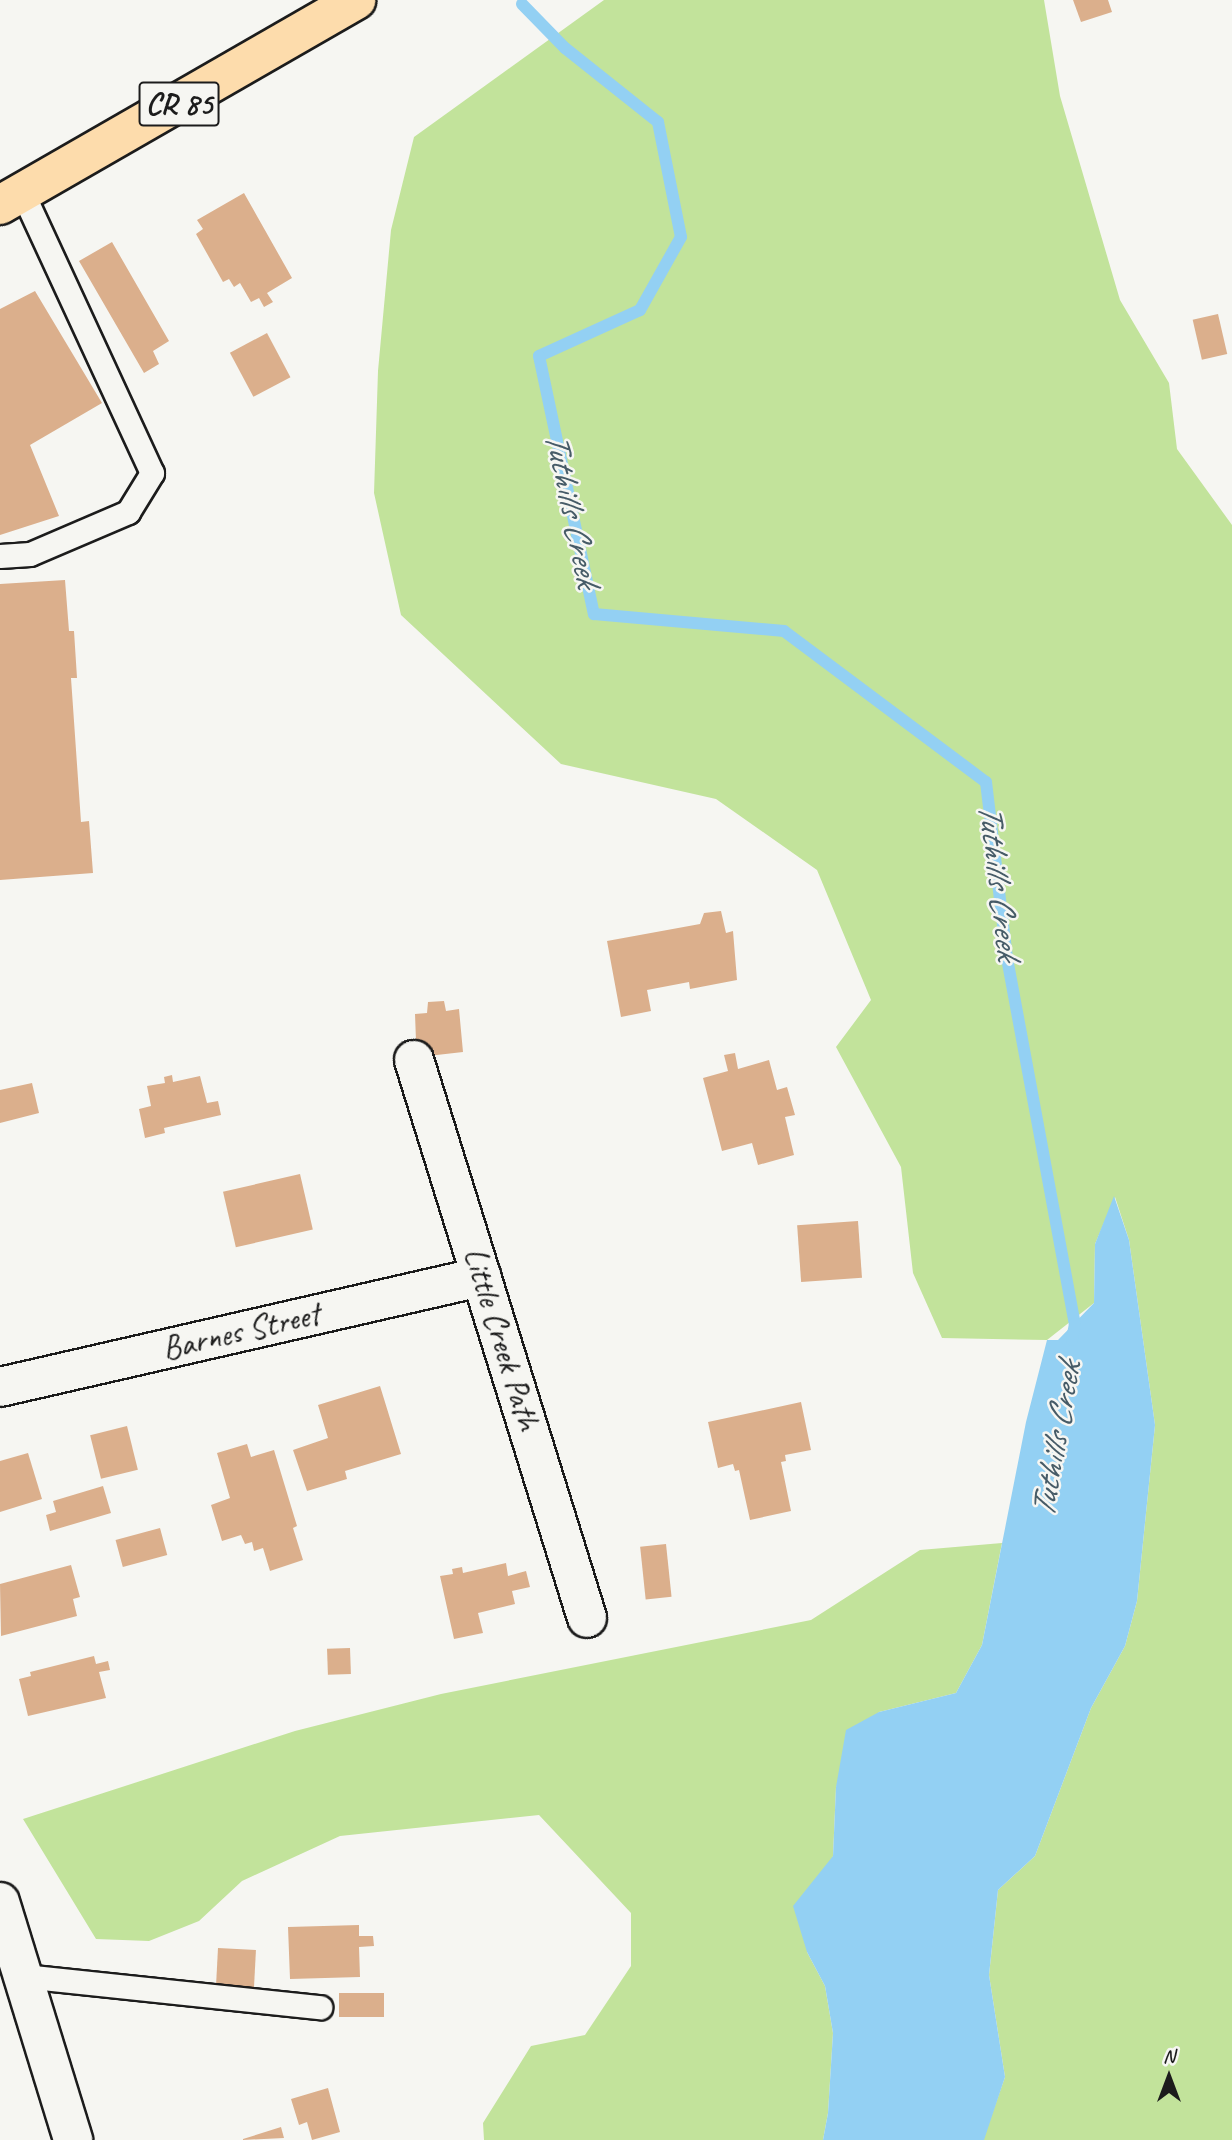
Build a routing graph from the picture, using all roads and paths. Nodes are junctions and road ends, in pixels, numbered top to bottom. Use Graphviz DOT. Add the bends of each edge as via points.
graph roads {
  1 [pos="356,0"];
  2 [pos="11,199"];
  3 [pos="0,556"];
  4 [pos="414,1060"];
  5 [pos="482,1277"];
  6 [pos="0,1387"];
  7 [pos="587,1618"];
  8 [pos="0,1902"];
  9 [pos="23,1976"];
  10 [pos="320,2007"];
  11 [pos="73,2140"];
  1 -- 2 [label="main road, CR 85"];
  2 -- 3 [label="lane" via="152,473 128,512 30,554"];
  4 -- 5 [label="street, Little Creek Path"];
  5 -- 6 [label="street, Barnes Street"];
  5 -- 7 [label="street, Little Creek Path"];
  8 -- 9 [label="street"];
  9 -- 10 [label="lane"];
  9 -- 11 [label="street"];
}
